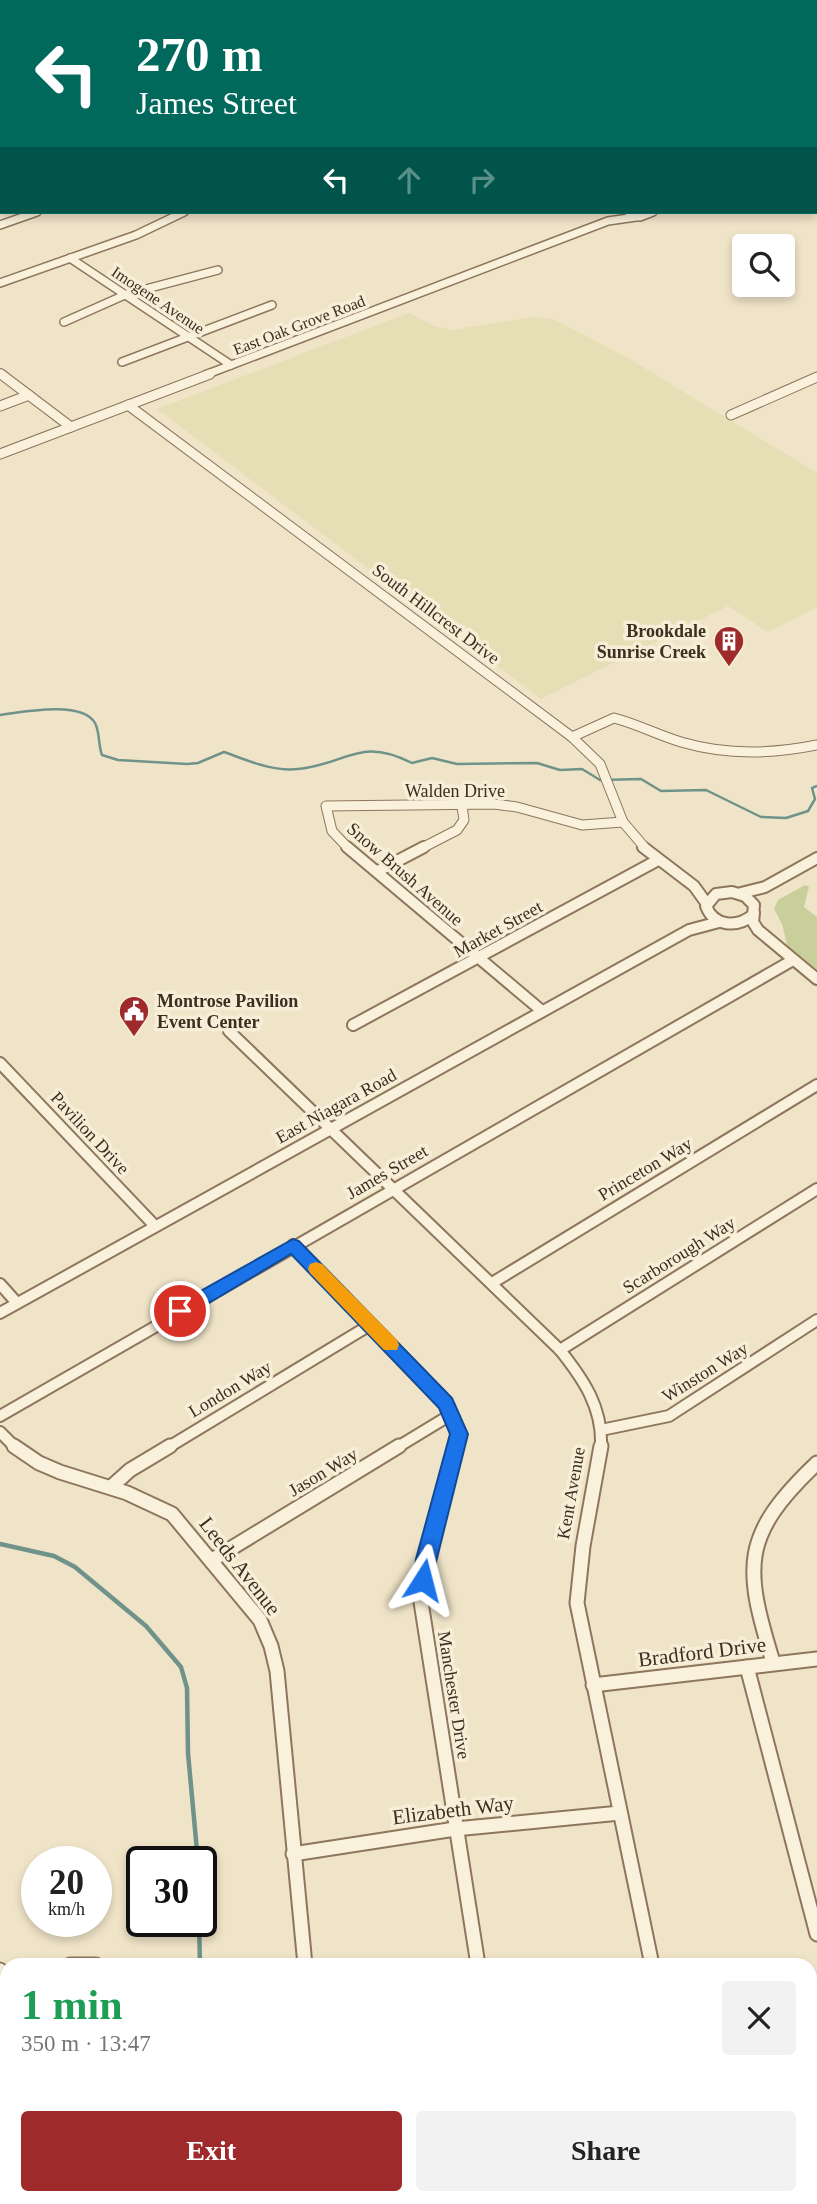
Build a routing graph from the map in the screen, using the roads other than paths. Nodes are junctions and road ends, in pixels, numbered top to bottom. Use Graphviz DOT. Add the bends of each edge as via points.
graph roads {
  1 [pos="31,214"];
  2 [pos="180,214"];
  3 [pos="616,214"];
  4 [pos="625,214"];
  5 [pos="646,214"];
  6 [pos="636,217"];
  7 [pos="608,221"];
  8 [pos="0,225"];
  9 [pos="69,258"];
  10 [pos="218,270"];
  11 [pos="0,283"];
  12 [pos="127,294"];
  13 [pos="272,305"];
  14 [pos="64,322"];
  15 [pos="187,336"];
  16 [pos="122,362"];
  17 [pos="231,365"];
  18 [pos="0,373"];
  19 [pos="817,377"];
  20 [pos="29,395"];
  21 [pos="128,405"];
  22 [pos="0,406"];
  23 [pos="732,415"];
  24 [pos="71,427"];
  25 [pos="0,454"];
  26 [pos="572,737"];
  27 [pos="817,746"];
  28 [pos="326,806"];
  29 [pos="462,806"];
  30 [pos="623,822"];
  31 [pos="817,858"];
  32 [pos="658,860"];
  33 [pos="378,871"];
  34 [pos="782,878"];
  35 [pos="687,880"];
  36 [pos="725,892"];
  37 [pos="738,894"];
  38 [pos="706,906"];
  39 [pos="755,912"];
  40 [pos="723,923"];
  41 [pos="689,930"];
  42 [pos="783,953"];
  43 [pos="479,958"];
  44 [pos="793,960"];
  45 [pos="817,979"];
  46 [pos="542,1011"];
  47 [pos="352,1025"];
  48 [pos="229,1031"];
  49 [pos="0,1063"];
  50 [pos="817,1085"];
  51 [pos="331,1129"];
  52 [pos="394,1188"];
  53 [pos="817,1189"];
  54 [pos="155,1226"];
  55 [pos="293,1245"];
  56 [pos="492,1283"];
  57 [pos="0,1284"];
  58 [pos="17,1303"];
  59 [pos="0,1313"];
  60 [pos="817,1320"];
  61 [pos="370,1325"];
  62 [pos="560,1350"];
  63 [pos="452,1414"];
  64 [pos="0,1416"];
  65 [pos="601,1430"];
  66 [pos="0,1432"];
  67 [pos="817,1464"];
  68 [pos="111,1487"];
  69 [pos="212,1560"];
  70 [pos="817,1659"];
  71 [pos="773,1662"];
  72 [pos="747,1667"];
  73 [pos="593,1685"];
  74 [pos="620,1813"];
  75 [pos="455,1829"];
  76 [pos="293,1854"];
  77 [pos="812,1897"];
  78 [pos="817,1934"];
  79 [pos="304,1958"];
  80 [pos="477,1958"];
  81 [pos="651,1958"];
  1 -- 8 [label="street"];
  2 -- 9 [label="street"];
  3 -- 7 [label="street, East Oak Grove Road"];
  4 -- 6 [label="street"];
  5 -- 6 [label="street, East Oak Grove Road"];
  6 -- 7 [label="street, East Oak Grove Road"];
  7 -- 17 [label="street, East Oak Grove Road"];
  9 -- 11 [label="street"];
  9 -- 12 [label="street, Imogene Avenue"];
  10 -- 12 [label="street"];
  12 -- 14 [label="street"];
  12 -- 15 [label="street, Imogene Avenue"];
  13 -- 15 [label="street"];
  15 -- 16 [label="street"];
  15 -- 17 [label="street, Imogene Avenue"];
  17 -- 21 [label="street, East Oak Grove Road"];
  18 -- 20 [label="street"];
  19 -- 23 [label="street"];
  20 -- 22 [label="street"];
  20 -- 24 [label="street"];
  21 -- 24 [label="street, East Oak Grove Road"];
  21 -- 26 [label="street, South Hillcrest Drive"];
  24 -- 25 [label="street, East Oak Grove Road"];
  26 -- 27 [label="street" via="614,718 691,745 727,750 757,754"];
  26 -- 30 [label="street, South Hillcrest Drive" via="600,764"];
  28 -- 29 [label="street, Walden Drive"];
  28 -- 33 [label="street, Snow Brush Avenue" via="332,831"];
  29 -- 30 [label="street, Walden Drive" via="517,807 582,825"];
  29 -- 33 [label="street" via="464,820 457,830"];
  30 -- 32 [label="street, South Hillcrest Drive"];
  31 -- 34 [label="street"];
  32 -- 35 [label="street, South Hillcrest Drive"];
  32 -- 43 [label="street, Market Street"];
  33 -- 43 [label="street, Snow Brush Avenue"];
  34 -- 37 [label="street"];
  34 -- 39 [label="street" via="766,892"];
  35 -- 36 [label="street, South Hillcrest Drive"];
  35 -- 38 [label="street, South Hillcrest Drive"];
  36 -- 37 [label="street"];
  36 -- 38 [label="street" via="712,897"];
  37 -- 39 [label="street" via="751,900"];
  38 -- 40 [label="street" via="711,917"];
  38 -- 41 [label="street, East Niagara Road"];
  39 -- 40 [label="street" via="744,922"];
  39 -- 42 [label="street" via="756,928"];
  40 -- 41 [label="street, East Niagara Road"];
  40 -- 42 [label="street" via="758,936"];
  41 -- 46 [label="street, East Niagara Road"];
  42 -- 44 [label="street"];
  43 -- 46 [label="street, Snow Brush Avenue"];
  43 -- 47 [label="street, Market Street"];
  44 -- 45 [label="street"];
  44 -- 52 [label="street, James Street"];
  46 -- 51 [label="street, East Niagara Road"];
  48 -- 51 [label="street, Kent Avenue"];
  49 -- 54 [label="street, Pavilion Drive"];
  50 -- 56 [label="street, Princeton Way"];
  51 -- 52 [label="street, Kent Avenue"];
  51 -- 54 [label="street, East Niagara Road"];
  52 -- 55 [label="street, James Street"];
  52 -- 56 [label="street, Kent Avenue"];
  53 -- 62 [label="street, Scarborough Way"];
  54 -- 58 [label="street, East Niagara Road"];
  55 -- 61 [label="street"];
  55 -- 64 [label="street, James Street"];
  56 -- 62 [label="street, Kent Avenue"];
  57 -- 58 [label="street"];
  58 -- 59 [label="street, East Niagara Road"];
  60 -- 65 [label="street, Winston Way" via="668,1416"];
  61 -- 63 [label="street"];
  61 -- 68 [label="street, London Way" via="130,1470"];
  62 -- 65 [label="street, Kent Avenue" via="585,1382"];
  63 -- 69 [label="street, Jason Way"];
  63 -- 75 [label="street, Manchester Drive" via="459,1434 425,1559 421,1602"];
  65 -- 73 [label="street, Kent Avenue" via="577,1603"];
  66 -- 68 [label="street, Leeds Avenue" via="31,1461"];
  67 -- 71 [label="street" via="779,1504 760,1539 752,1571"];
  68 -- 69 [label="street, Leeds Avenue" via="153,1501 172,1514"];
  69 -- 76 [label="street, Leeds Avenue" via="261,1620 271,1646"];
  70 -- 71 [label="street, Bradford Drive"];
  71 -- 72 [label="street, Bradford Drive"];
  72 -- 73 [label="street, Bradford Drive"];
  72 -- 77 [label="street"];
  73 -- 74 [label="street, Kent Avenue"];
  74 -- 75 [label="street, Elizabeth Way"];
  74 -- 81 [label="street, Kent Avenue"];
  75 -- 76 [label="street, Elizabeth Way"];
  75 -- 80 [label="street, Manchester Drive"];
  76 -- 79 [label="street, Leeds Avenue"];
  77 -- 78 [label="street"];
}
